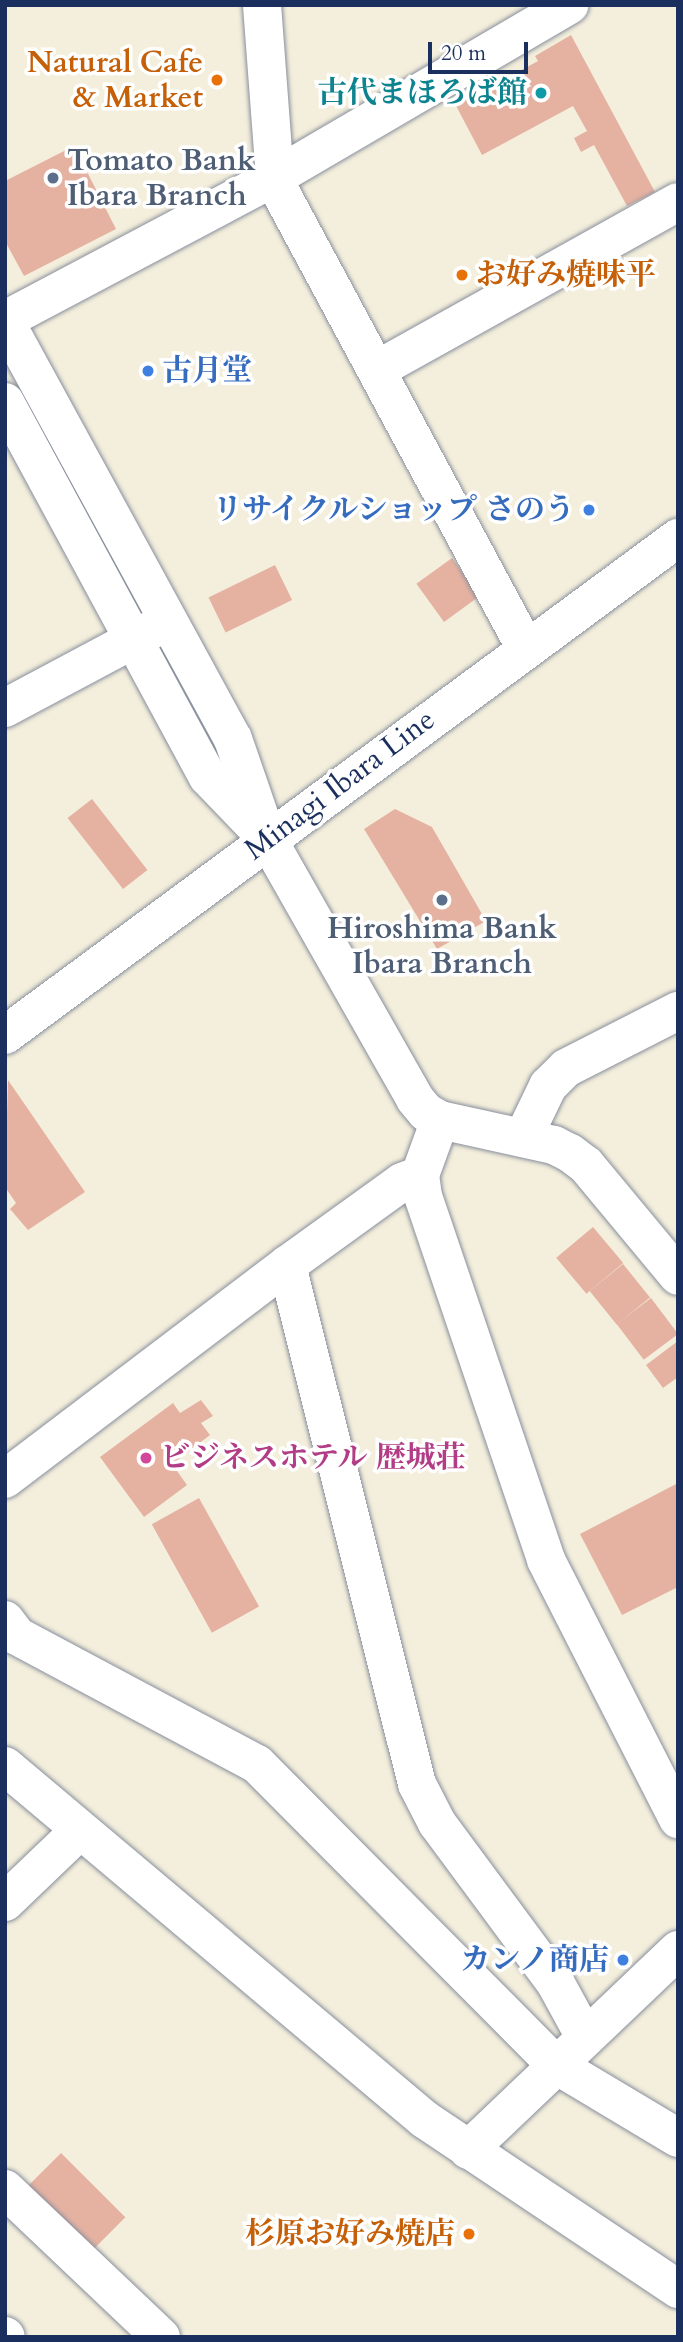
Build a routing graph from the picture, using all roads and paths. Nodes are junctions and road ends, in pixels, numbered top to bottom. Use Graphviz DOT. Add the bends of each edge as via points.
graph roads {
  1 [pos="262,5"];
  2 [pos="569,5"];
  3 [pos="275,177"];
  4 [pos="678,202"];
  5 [pos="5,320"];
  6 [pos="378,369"];
  7 [pos="5,402"];
  8 [pos="678,538"];
  9 [pos="169,621"];
  10 [pos="134,639"];
  11 [pos="525,647"];
  12 [pos="5,708"];
  13 [pos="267,838"];
  14 [pos="678,1012"];
  15 [pos="5,1035"];
  16 [pos="440,1120"];
  17 [pos="523,1138"];
  18 [pos="420,1175"];
  19 [pos="287,1265"];
  20 [pos="678,1276"];
  21 [pos="5,1479"];
  22 [pos="5,1620"];
  23 [pos="5,1766"];
  24 [pos="678,1819"];
  25 [pos="79,1831"];
  26 [pos="5,1902"];
  27 [pos="678,1951"];
  28 [pos="585,2037"];
  29 [pos="556,2065"];
  30 [pos="678,2138"];
  31 [pos="468,2150"];
  32 [pos="5,2189"];
  33 [pos="678,2289"];
  34 [pos="161,2337"];
  1 -- 3 [label="street"];
  2 -- 3 [label="street"];
  3 -- 5 [label="street"];
  3 -- 6 [label="street"];
  4 -- 6 [label="street"];
  5 -- 9 [label="street"];
  6 -- 11 [label="street"];
  7 -- 10 [label="street"];
  8 -- 11 [label="street, Minagi Ibara Line"];
  9 -- 10 [label="street"];
  9 -- 13 [label="street" via="233,739"];
  10 -- 12 [label="street"];
  10 -- 13 [label="street" via="208,777"];
  11 -- 13 [label="street, Minagi Ibara Line"];
  13 -- 15 [label="street, Minagi Ibara Line"];
  13 -- 16 [label="street" via="415,1098"];
  14 -- 17 [label="street" via="566,1068 548,1086"];
  16 -- 17 [label="street"];
  16 -- 18 [label="street"];
  17 -- 20 [label="street" via="554,1145 586,1166"];
  18 -- 19 [label="street" via="402,1182"];
  18 -- 24 [label="street" via="423,1196 546,1560"];
  19 -- 21 [label="street"];
  19 -- 28 [label="street" via="417,1784 437,1823 556,1984"];
  22 -- 29 [label="street" via="17,1636 257,1764"];
  23 -- 25 [label="street"];
  25 -- 26 [label="street"];
  25 -- 31 [label="street" via="424,2119"];
  27 -- 28 [label="street"];
  28 -- 29 [label="street"];
  29 -- 30 [label="street"];
  29 -- 31 [label="street"];
  31 -- 33 [label="street"];
  32 -- 34 [label="street"];
}
